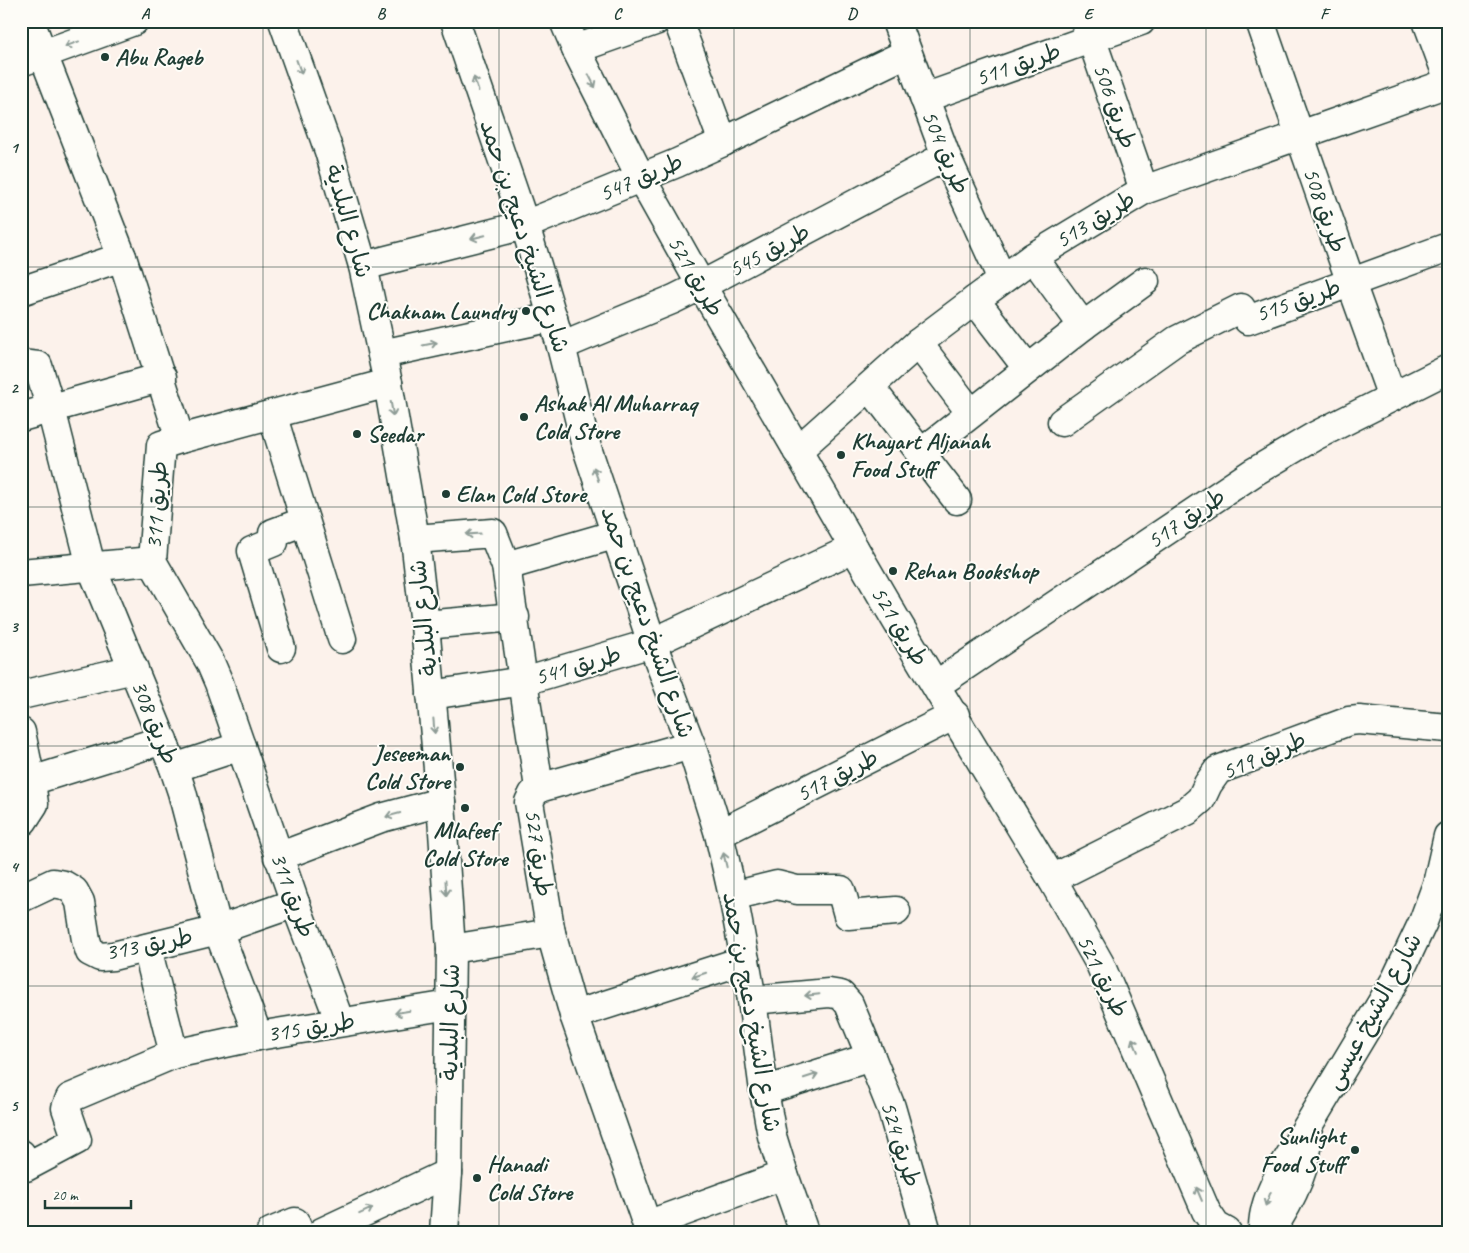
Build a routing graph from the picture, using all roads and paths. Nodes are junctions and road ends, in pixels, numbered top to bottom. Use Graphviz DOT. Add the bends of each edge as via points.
graph roads {
  1 [pos="30,21"];
  2 [pos="134,21"];
  3 [pos="283,21"];
  4 [pos="455,21"];
  5 [pos="564,21"];
  6 [pos="655,21"];
  7 [pos="678,21"];
  8 [pos="896,21"];
  9 [pos="1141,21"];
  10 [pos="1260,21"];
  11 [pos="1427,21"];
  12 [pos="1088,30"];
  13 [pos="576,49"];
  14 [pos="907,53"];
  15 [pos="32,58"];
  16 [pos="1448,78"];
  17 [pos="1448,83"];
  18 [pos="924,98"];
  19 [pos="1299,135"];
  20 [pos="723,142"];
  21 [pos="946,156"];
  22 [pos="641,178"];
  23 [pos="1144,190"];
  24 [pos="525,226"];
  25 [pos="1448,247"];
  26 [pos="122,257"];
  27 [pos="1033,257"];
  28 [pos="363,266"];
  29 [pos="1002,279"];
  30 [pos="1145,281"];
  31 [pos="1350,283"];
  32 [pos="702,285"];
  33 [pos="21,291"];
  34 [pos="975,300"];
  35 [pos="552,317"];
  36 [pos="1084,326"];
  37 [pos="918,344"];
  38 [pos="561,346"];
  39 [pos="382,354"];
  40 [pos="21,364"];
  41 [pos="1028,369"];
  42 [pos="1448,369"];
  43 [pos="162,377"];
  44 [pos="388,383"];
  45 [pos="870,386"];
  46 [pos="1392,397"];
  47 [pos="51,409"];
  48 [pos="970,413"];
  49 [pos="272,414"];
  50 [pos="21,417"];
  51 [pos="1062,422"];
  52 [pos="180,439"];
  53 [pos="797,451"];
  54 [pos="921,452"];
  55 [pos="956,500"];
  56 [pos="305,521"];
  57 [pos="617,534"];
  58 [pos="415,539"];
  59 [pos="854,548"];
  60 [pos="152,560"];
  61 [pos="91,566"];
  62 [pos="506,566"];
  63 [pos="21,573"];
  64 [pos="515,616"];
  65 [pos="425,625"];
  66 [pos="342,639"];
  67 [pos="652,643"];
  68 [pos="282,648"];
  69 [pos="134,669"];
  70 [pos="524,680"];
  71 [pos="936,685"];
  72 [pos="21,695"];
  73 [pos="431,695"];
  74 [pos="954,715"];
  75 [pos="1448,728"];
  76 [pos="21,732"];
  77 [pos="162,740"];
  78 [pos="691,745"];
  79 [pos="241,746"];
  80 [pos="174,768"];
  81 [pos="31,781"];
  82 [pos="539,788"];
  83 [pos="440,802"];
  84 [pos="21,822"];
  85 [pos="719,834"];
  86 [pos="1448,836"];
  87 [pos="278,857"];
  88 [pos="1052,879"];
  89 [pos="734,896"];
  90 [pos="21,898"];
  91 [pos="295,903"];
  92 [pos="896,911"];
  93 [pos="218,930"];
  94 [pos="552,933"];
  95 [pos="147,948"];
  96 [pos="451,949"];
  97 [pos="745,960"];
  98 [pos="752,1000"];
  99 [pos="450,1005"];
  100 [pos="574,1015"];
  101 [pos="340,1022"];
  102 [pos="258,1036"];
  103 [pos="174,1054"];
  104 [pos="871,1057"];
  105 [pos="764,1092"];
  106 [pos="1308,1126"];
  107 [pos="24,1160"];
  108 [pos="448,1173"];
  109 [pos="784,1175"];
  110 [pos="649,1228"];
  111 [pos="271,1232"];
  112 [pos="299,1232"];
  113 [pos="322,1232"];
  114 [pos="444,1232"];
  115 [pos="804,1232"];
  116 [pos="927,1232"];
  117 [pos="1227,1232"];
  118 [pos="1263,1232"];
  119 [pos="1270,1232"];
  1 -- 15 [label="street, طريق 311"];
  2 -- 15 [label="street, one-way"];
  3 -- 28 [label="street, شارع البلدية, one-way" via="329,151"];
  24 -- 4 [label="street, شارع الشيخ دعيج بن حمد, one-way"];
  5 -- 13 [label="street, طريق 521"];
  6 -- 13 [label="street"];
  7 -- 20 [label="street"];
  8 -- 14 [label="street, طريق 504"];
  9 -- 12 [label="street, طريق 511"];
  10 -- 19 [label="street, طريق 508"];
  11 -- 16 [label="street"];
  12 -- 18 [label="street, طريق 511"];
  12 -- 23 [label="street, طريق 506"];
  13 -- 22 [label="street, طريق 521, one-way"];
  14 -- 18 [label="street, طريق 504"];
  14 -- 20 [label="street, طريق 547"];
  15 -- 26 [label="street, طريق 311"];
  17 -- 19 [label="street, طريق 513"];
  18 -- 21 [label="street, طريق 504"];
  19 -- 23 [label="street, طريق 513"];
  19 -- 31 [label="street, طريق 508"];
  20 -- 22 [label="street, طريق 547"];
  21 -- 29 [label="street, طريق 504"];
  21 -- 32 [label="street, طريق 545"];
  22 -- 24 [label="street, طريق 547"];
  22 -- 32 [label="street, طريق 521"];
  23 -- 27 [label="street, طريق 513"];
  24 -- 28 [label="street, طريق 547, one-way"];
  24 -- 35 [label="street, شارع الشيخ دعيج بن حمد"];
  25 -- 31 [label="street, طريق 515"];
  26 -- 33 [label="street"];
  26 -- 43 [label="street, طريق 311"];
  27 -- 29 [label="street, طريق 513"];
  27 -- 36 [label="street"];
  28 -- 39 [label="street, شارع البلدية"];
  29 -- 34 [label="street, طريق 513"];
  30 -- 36 [label="street"];
  31 -- 46 [label="street, طريق 508"];
  31 -- 51 [label="street, طريق 515" via="1248,320 1241,308 1177,340"];
  32 -- 38 [label="street, طريق 545"];
  32 -- 53 [label="street, طريق 521"];
  34 -- 37 [label="street, طريق 513"];
  34 -- 41 [label="street"];
  35 -- 38 [label="street, شارع الشيخ دعيج بن حمد"];
  39 -- 35 [label="street, one-way"];
  36 -- 41 [label="street"];
  37 -- 45 [label="street, طريق 513"];
  37 -- 48 [label="street"];
  57 -- 38 [label="street, شارع الشيخ دعيج بن حمد, one-way" via="585,442"];
  39 -- 44 [label="street, شارع البلدية"];
  40 -- 47 [label="street, طريق 308" via="38,366"];
  41 -- 48 [label="street"];
  42 -- 46 [label="street, طريق 517"];
  43 -- 47 [label="street"];
  43 -- 52 [label="street, طريق 311"];
  44 -- 49 [label="street"];
  44 -- 58 [label="street, شارع البلدية, one-way"];
  45 -- 53 [label="street, طريق 513"];
  45 -- 54 [label="street"];
  46 -- 71 [label="street, طريق 517" via="1315,436 1254,472"];
  47 -- 50 [label="street"];
  47 -- 61 [label="street, طريق 308"];
  48 -- 54 [label="street"];
  49 -- 52 [label="street"];
  49 -- 56 [label="street"];
  52 -- 60 [label="street, طريق 311" via="161,445"];
  53 -- 59 [label="street, طريق 521"];
  54 -- 55 [label="street"];
  56 -- 66 [label="street"];
  56 -- 68 [label="street" via="273,533 274,542 252,551"];
  57 -- 62 [label="street"];
  57 -- 67 [label="street, شارع الشيخ دعيج بن حمد"];
  62 -- 58 [label="street, one-way" via="493,533"];
  58 -- 65 [label="street, شارع البلدية"];
  59 -- 67 [label="street, طريق 541"];
  59 -- 71 [label="street, طريق 521"];
  60 -- 61 [label="street"];
  60 -- 79 [label="street, طريق 311" via="210,662"];
  61 -- 63 [label="street"];
  61 -- 69 [label="street, طريق 308"];
  62 -- 64 [label="street"];
  64 -- 65 [label="street"];
  64 -- 70 [label="street"];
  65 -- 73 [label="street, شارع البلدية"];
  67 -- 70 [label="street, طريق 541"];
  67 -- 78 [label="street, شارع الشيخ دعيج بن حمد"];
  69 -- 72 [label="street"];
  69 -- 77 [label="street, طريق 308"];
  70 -- 73 [label="street, طريق 541"];
  70 -- 82 [label="street"];
  71 -- 74 [label="street, طريق 521"];
  73 -- 83 [label="street, شارع البلدية, one-way"];
  74 -- 85 [label="street, طريق 517"];
  74 -- 88 [label="street, طريق 521"];
  75 -- 88 [label="street, طريق 519" via="1359,720 1348,722 1218,770 1201,799 1187,812"];
  76 -- 81 [label="street"];
  77 -- 80 [label="street, طريق 308"];
  77 -- 81 [label="street"];
  78 -- 82 [label="street, طريق 527"];
  78 -- 85 [label="street, شارع الشيخ دعيج بن حمد"];
  79 -- 80 [label="street"];
  79 -- 87 [label="street, طريق 311"];
  80 -- 93 [label="street, طريق 308"];
  81 -- 84 [label="street" via="34,804"];
  82 -- 94 [label="street, طريق 527" via="529,802"];
  83 -- 87 [label="street, one-way" via="381,818"];
  83 -- 96 [label="street, شارع البلدية, one-way"];
  89 -- 85 [label="street, شارع الشيخ دعيج بن حمد, one-way"];
  86 -- 106 [label="street, شارع الشيخ عيسى" via="1437,884 1396,979"];
  87 -- 91 [label="street, طريق 311"];
  117 -- 88 [label="street, طريق 521, one-way" via="1216,1226 1206,1211 1100,964"];
  89 -- 92 [label="street" via="777,884 797,890 841,890 848,915"];
  89 -- 97 [label="street, شارع الشيخ دعيج بن حمد"];
  90 -- 95 [label="street, طريق 313" via="54,883 64,885 74,891 80,902 90,952 100,958"];
  91 -- 93 [label="street, طريق 313"];
  91 -- 101 [label="street, طريق 311"];
  93 -- 95 [label="street, طريق 313"];
  93 -- 102 [label="street, طريق 308"];
  94 -- 96 [label="street"];
  94 -- 100 [label="street, طريق 527"];
  95 -- 103 [label="street"];
  96 -- 99 [label="street, شارع البلدية"];
  97 -- 98 [label="street, شارع الشيخ دعيج بن حمد"];
  97 -- 100 [label="street, one-way"];
  104 -- 98 [label="street, طريق 524, one-way" via="849,1004 841,995 829,993"];
  98 -- 105 [label="street, شارع الشيخ دعيج بن حمد"];
  99 -- 101 [label="street, طريق 315, one-way"];
  99 -- 108 [label="street, شارع البلدية"];
  100 -- 110 [label="street, طريق 527"];
  101 -- 102 [label="street, طريق 315"];
  102 -- 103 [label="street, طريق 315"];
  103 -- 107 [label="street, طريق 315" via="70,1098 66,1108 76,1140"];
  105 -- 104 [label="street, one-way"];
  104 -- 116 [label="street, طريق 524" via="891,1106"];
  105 -- 109 [label="street, شارع الشيخ دعيج بن حمد" via="772,1136"];
  106 -- 118 [label="street, شارع الشيخ عيسى, one-way" via="1267,1200"];
  106 -- 119 [label="street, شارع الشيخ عيسى" via="1301,1173"];
  113 -- 108 [label="street, one-way"];
  108 -- 114 [label="street, شارع البلدية"];
  109 -- 110 [label="street"];
  109 -- 115 [label="street, شارع الشيخ دعيج بن حمد"];
  111 -- 112 [label="street" via="294,1222"];
}
